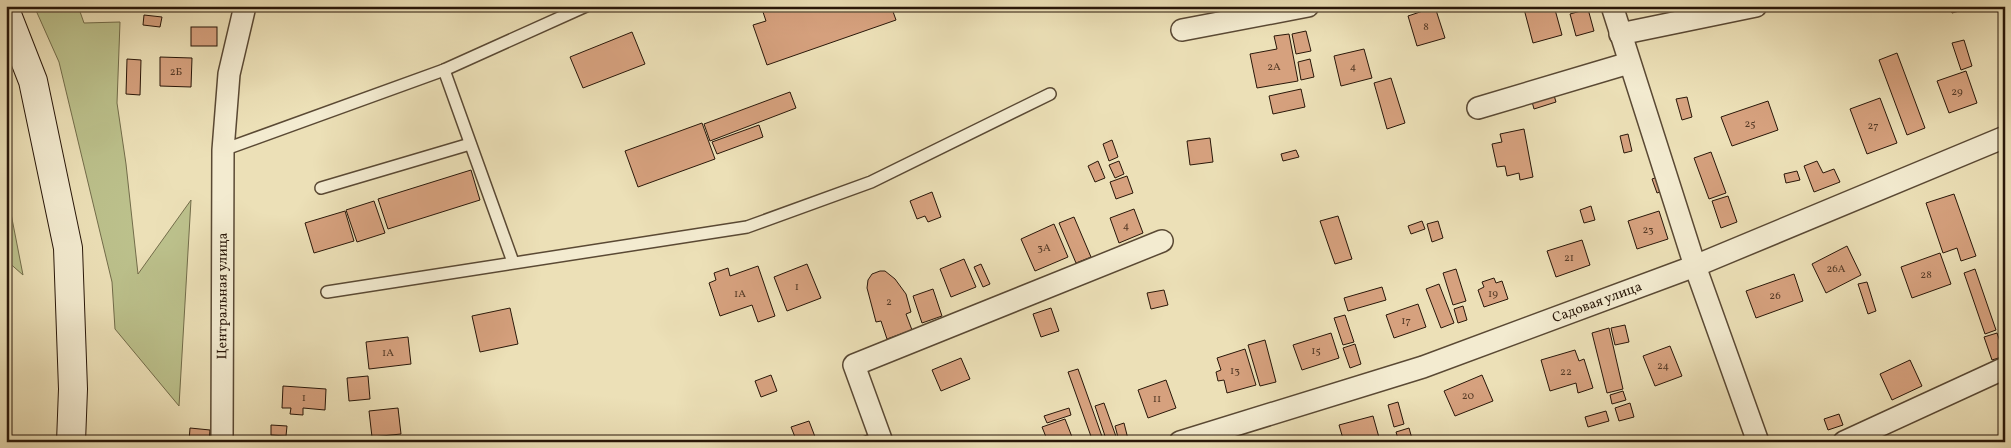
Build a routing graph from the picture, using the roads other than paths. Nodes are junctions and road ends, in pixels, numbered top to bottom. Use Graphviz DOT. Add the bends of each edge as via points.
graph roads {
  1 [pos="245,6"];
  2 [pos="586,6"];
  3 [pos="1308,6"];
  4 [pos="1612,6"];
  5 [pos="1756,6"];
  6 [pos="6,12"];
  7 [pos="1182,30"];
  8 [pos="1620,34"];
  9 [pos="1629,64"];
  10 [pos="444,70"];
  11 [pos="1050,94"];
  12 [pos="1478,108"];
  13 [pos="2005,137"];
  14 [pos="470,144"];
  15 [pos="223,150"];
  16 [pos="321,188"];
  17 [pos="1162,241"];
  18 [pos="513,262"];
  19 [pos="1695,266"];
  20 [pos="327,292"];
  21 [pos="2005,368"];
  22 [pos="71,442"];
  23 [pos="222,442"];
  24 [pos="882,442"];
  25 [pos="1180,442"];
  26 [pos="1758,442"];
  27 [pos="1844,442"];
  1 -- 15 [label="street, Центральная улица" via="229,74"];
  2 -- 10 [label="lane"];
  3 -- 7 [label="street"];
  4 -- 8 [label="street"];
  5 -- 8 [label="street"];
  6 -- 22 [label="main road" via="33,81 68,248 73,389"];
  8 -- 9 [label="street"];
  9 -- 12 [label="street"];
  9 -- 19 [label="street"];
  10 -- 14 [label="lane"];
  10 -- 15 [label="lane"];
  11 -- 18 [label="lane" via="871,182 747,227"];
  13 -- 19 [label="street, Садовая улица"];
  14 -- 16 [label="lane"];
  14 -- 18 [label="lane"];
  15 -- 23 [label="street, Центральная улица"];
  17 -- 24 [label="street" via="854,365"];
  18 -- 20 [label="lane"];
  19 -- 25 [label="street, Садовая улица" via="1423,367"];
  19 -- 26 [label="street"];
  21 -- 27 [label="street"];
}
